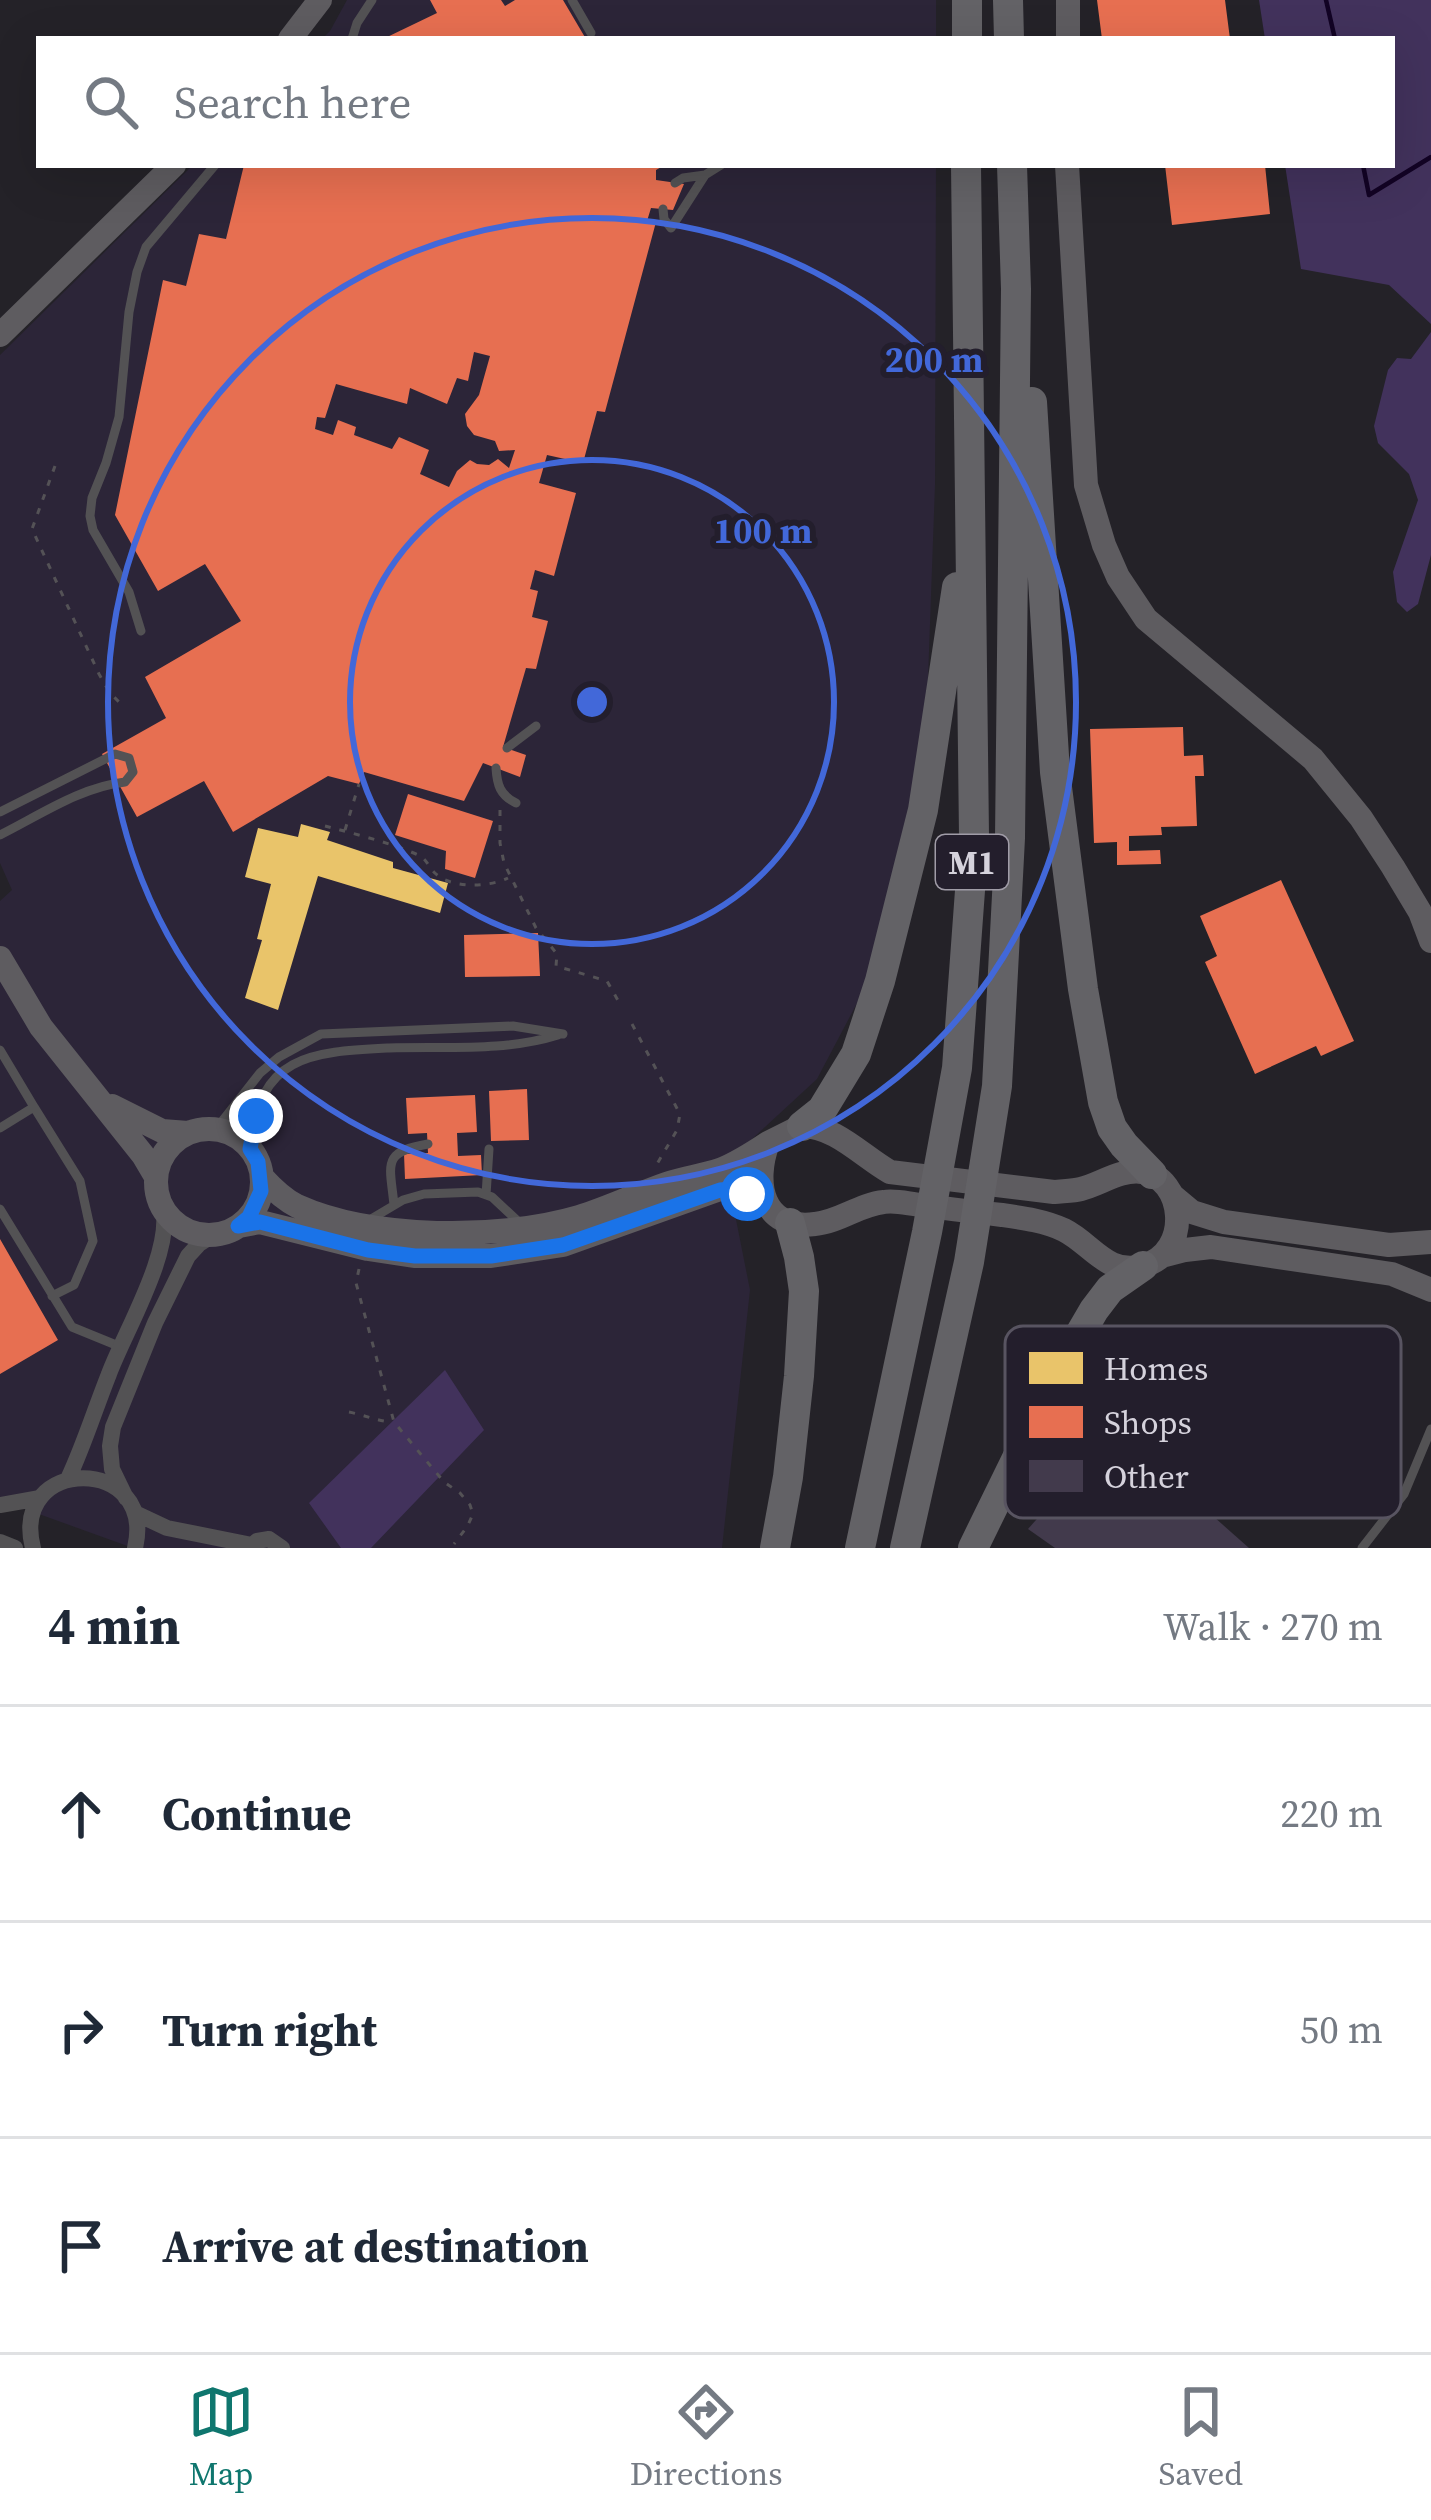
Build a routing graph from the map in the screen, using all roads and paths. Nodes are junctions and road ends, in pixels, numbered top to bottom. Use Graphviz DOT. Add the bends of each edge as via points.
graph roads {
  1 [pos="320,0"];
  2 [pos="372,0"];
  3 [pos="572,0"];
  4 [pos="967,0"];
  5 [pos="1008,0"];
  6 [pos="1068,0"];
  7 [pos="591,32"];
  8 [pos="292,36"];
  9 [pos="353,36"];
  10 [pos="967,36"];
  11 [pos="1009,36"];
  12 [pos="1068,36"];
  13 [pos="171,168"];
  14 [pos="212,168"];
  15 [pos="717,168"];
  16 [pos="966,168"];
  17 [pos="1012,168"];
  18 [pos="1067,168"];
  19 [pos="705,175"];
  20 [pos="676,183"];
  21 [pos="663,209"];
  22 [pos="1016,289"];
  23 [pos="0,335"];
  24 [pos="55,466"];
  25 [pos="972,492"];
  26 [pos="141,632"];
  27 [pos="123,706"];
  28 [pos="536,726"];
  29 [pos="507,748"];
  30 [pos="496,768"];
  31 [pos="359,784"];
  32 [pos="497,786"];
  33 [pos="516,802"];
  34 [pos="0,812"];
  35 [pos="325,826"];
  36 [pos="344,832"];
  37 [pos="0,835"];
  38 [pos="510,877"];
  39 [pos="1431,941"];
  40 [pos="0,958"];
  41 [pos="620,1004"];
  42 [pos="632,1024"];
  43 [pos="0,1051"];
  44 [pos="94,1096"];
  45 [pos="34,1107"];
  46 [pos="802,1126"];
  47 [pos="0,1128"];
  48 [pos="216,1129"];
  49 [pos="188,1133"];
  50 [pos="768,1143"];
  51 [pos="428,1144"];
  52 [pos="250,1149"];
  53 [pos="489,1149"];
  54 [pos="655,1167"];
  55 [pos="156,1177"];
  56 [pos="262,1177"];
  57 [pos="1163,1186"];
  58 [pos="486,1195"];
  59 [pos="394,1205"];
  60 [pos="163,1207"];
  61 [pos="0,1209"];
  62 [pos="778,1214"];
  63 [pos="361,1225"];
  64 [pos="238,1226"];
  65 [pos="524,1227"];
  66 [pos="213,1235"];
  67 [pos="1431,1242"];
  68 [pos="1431,1257"];
  69 [pos="1152,1261"];
  70 [pos="356,1282"];
  71 [pos="1431,1287"];
  72 [pos="52,1296"];
  73 [pos="1085,1326"];
  74 [pos="121,1346"];
  75 [pos="349,1412"];
  76 [pos="394,1422"];
  77 [pos="1431,1429"];
  78 [pos="68,1479"];
  79 [pos="1005,1483"];
  80 [pos="40,1498"];
  81 [pos="1401,1498"];
  82 [pos="0,1504"];
  83 [pos="130,1505"];
  84 [pos="1385,1518"];
  85 [pos="0,1542"];
  86 [pos="454,1544"];
  87 [pos="251,1546"];
  88 [pos="15,1548"];
  89 [pos="33,1548"];
  90 [pos="134,1548"];
  91 [pos="282,1548"];
  92 [pos="775,1548"];
  93 [pos="860,1548"];
  94 [pos="904,1548"];
  95 [pos="973,1548"];
  96 [pos="1362,1548"];
  1 -- 8 [label="main road"];
  2 -- 9 [label="lane"];
  3 -- 7 [label="lane"];
  4 -- 10 [label="highway"];
  5 -- 11 [label="highway"];
  6 -- 12 [label="main road"];
  13 -- 23 [label="main road"];
  14 -- 26 [label="lane" via="146,247 119,417 92,498 92,530 129,592"];
  15 -- 19 [label="lane"];
  16 -- 25 [label="highway, M1"];
  17 -- 22 [label="highway, M1"];
  18 -- 39 [label="main road" via="1086,485 1118,577 1146,619 1328,776 1393,867"];
  19 -- 20 [label="lane"];
  19 -- 21 [label="lane" via="671,228"];
  22 -- 57 [label="highway" via="1030,364 1055,772 1083,989 1112,1128"];
  22 -- 94 [label="highway, M1" via="1010,838 997,1086 969,1262"];
  24 -- 27 [label="path" via="32,530 99,674"];
  25 -- 46 [label="highway" via="923,810 880,981 856,1054 822,1110"];
  25 -- 93 [label="highway, M1" via="974,836 957,1068"];
  28 -- 29 [label="lane"];
  30 -- 32 [label="lane"];
  31 -- 36 [label="path"];
  32 -- 33 [label="lane"];
  32 -- 38 [label="path"];
  34 -- 37 [label="lane" via="115,754 132,765 125,782 81,794"];
  35 -- 36 [label="path"];
  36 -- 38 [label="path" via="412,852 454,881 488,886"];
  38 -- 41 [label="path" via="557,954 556,966 607,981"];
  40 -- 44 [label="main road"];
  42 -- 54 [label="path" via="680,1114"];
  43 -- 45 [label="lane"];
  44 -- 49 [label="main road" via="162,1131"];
  44 -- 55 [label="main road"];
  45 -- 47 [label="lane"];
  45 -- 72 [label="lane" via="80,1181 93,1241 74,1285"];
  46 -- 50 [label="main road"];
  46 -- 57 [label="main road" via="833,1133 890,1172 1054,1192 1139,1171"];
  48 -- 49 [label="main road"];
  48 -- 52 [label="main road"];
  48 -- 52 [label="lane" via="260,1073 321,1034 513,1026 563,1034 521,1045 343,1049 302,1059 269,1085"];
  49 -- 55 [label="main road" via="166,1150"];
  50 -- 62 [label="main road" via="761,1189"];
  50 -- 65 [label="main road" via="741,1161 575,1219"];
  51 -- 59 [label="lane" via="393,1156"];
  52 -- 56 [label="main road"];
  53 -- 58 [label="lane"];
  55 -- 60 [label="main road"];
  56 -- 63 [label="main road" via="294,1204"];
  56 -- 64 [label="main road" via="256,1205"];
  57 -- 67 [label="main road" via="1192,1212 1224,1222 1389,1245"];
  57 -- 69 [label="main road" via="1179,1222"];
  58 -- 59 [label="lane" via="424,1194"];
  58 -- 65 [label="lane"];
  59 -- 63 [label="lane"];
  60 -- 66 [label="main road" via="184,1228"];
  60 -- 74 [label="street" via="151,1276"];
  61 -- 72 [label="lane"];
  62 -- 64 [label="main road" via="747,1194 720,1190 563,1245 491,1256 368,1250 260,1222"];
  62 -- 69 [label="main road" via="814,1225 887,1201 1029,1219 1063,1229 1105,1262 1130,1268"];
  62 -- 92 [label="highway" via="799,1257 804,1291"];
  63 -- 65 [label="main road" via="424,1233"];
  64 -- 66 [label="main road"];
  66 -- 83 [label="street" via="188,1256 113,1427 112,1469"];
  68 -- 71 [label="main road"];
  69 -- 71 [label="main road" via="1211,1247"];
  69 -- 73 [label="highway" via="1110,1289"];
  70 -- 76 [label="path"];
  72 -- 74 [label="lane" via="72,1327"];
  74 -- 78 [label="street"];
  75 -- 76 [label="path"];
  76 -- 86 [label="path" via="470,1505"];
  77 -- 81 [label="lane"];
  78 -- 80 [label="street"];
  78 -- 83 [label="street" via="99,1478"];
  79 -- 95 [label="highway"];
  80 -- 82 [label="street"];
  80 -- 89 [label="street" via="29,1527"];
  83 -- 87 [label="street" via="166,1528"];
  83 -- 90 [label="street"];
  84 -- 96 [label="lane"];
  85 -- 88 [label="street"];
  87 -- 91 [label="street" via="269,1539"];
}
